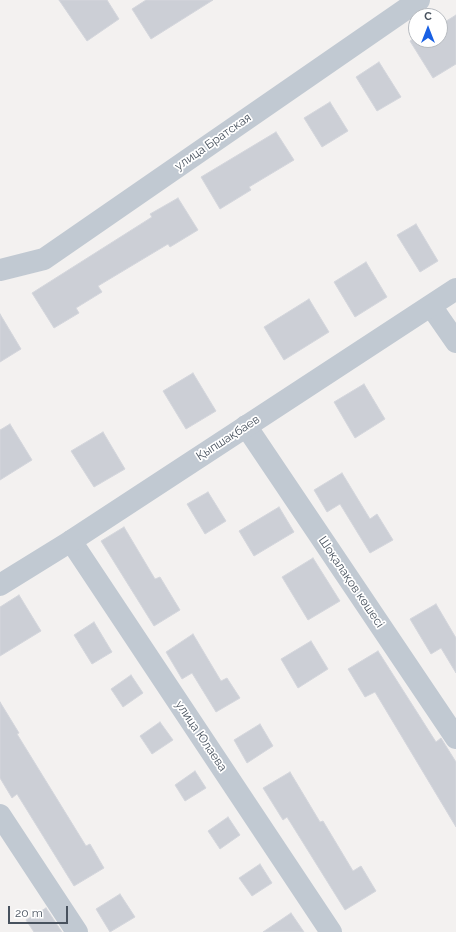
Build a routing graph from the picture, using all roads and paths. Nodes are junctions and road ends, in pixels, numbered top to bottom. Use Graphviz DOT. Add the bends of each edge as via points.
graph roads {
  1 [pos="419,0"];
  2 [pos="0,270"];
  3 [pos="456,289"];
  4 [pos="431,306"];
  5 [pos="456,342"];
  6 [pos="246,426"];
  7 [pos="71,541"];
  8 [pos="0,585"];
  9 [pos="456,738"];
  10 [pos="0,815"];
  11 [pos="77,932"];
  12 [pos="331,932"];
  1 -- 2 [label="street, улица Братская" via="44,259"];
  3 -- 4 [label="street, Қыпшақбаев"];
  4 -- 5 [label="street"];
  4 -- 6 [label="street, Қыпшақбаев"];
  6 -- 7 [label="street, Қыпшақбаев"];
  6 -- 9 [label="street, Шоқалақов көшесі"];
  7 -- 8 [label="street, Қыпшақбаев"];
  7 -- 12 [label="street, улица Юлаева"];
  10 -- 11 [label="street"];
}
